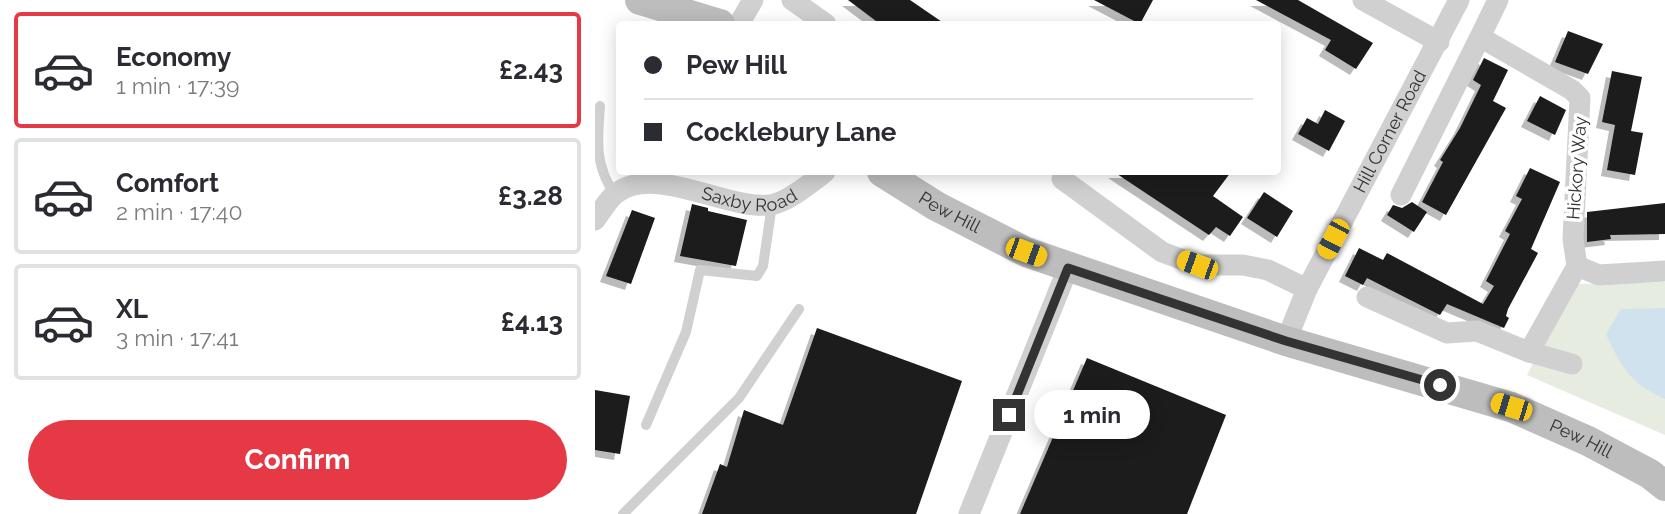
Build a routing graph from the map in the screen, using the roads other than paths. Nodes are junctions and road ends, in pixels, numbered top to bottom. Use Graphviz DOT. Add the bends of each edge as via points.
graph roads {
  1 [pos="641,0"];
  2 [pos="753,0"];
  3 [pos="792,0"];
  4 [pos="1363,0"];
  5 [pos="1459,0"];
  6 [pos="1498,0"];
  7 [pos="710,21"];
  8 [pos="741,21"];
  9 [pos="822,21"];
  10 [pos="1480,37"];
  11 [pos="1439,42"];
  12 [pos="600,107"];
  13 [pos="820,175"];
  14 [pos="887,175"];
  15 [pos="1062,179"];
  16 [pos="615,195"];
  17 [pos="1401,195"];
  18 [pos="772,205"];
  19 [pos="595,220"];
  20 [pos="1577,266"];
  21 [pos="1068,268"];
  22 [pos="1665,271"];
  23 [pos="1307,289"];
  24 [pos="1367,297"];
  25 [pos="799,309"];
  26 [pos="1286,341"];
  27 [pos="1529,352"];
  28 [pos="1571,364"];
  29 [pos="646,425"];
  30 [pos="1660,479"];
  31 [pos="623,514"];
  32 [pos="969,514"];
  1 -- 7 [label="main road"];
  2 -- 8 [label="street"];
  3 -- 9 [label="street"];
  4 -- 11 [label="street"];
  5 -- 11 [label="street, Hill Corner Road"];
  6 -- 10 [label="street"];
  10 -- 17 [label="street"];
  10 -- 20 [label="street, Hickory Way" via="1580,98 1573,239"];
  11 -- 23 [label="street, Hill Corner Road"];
  12 -- 16 [label="lane" via="596,160 600,179"];
  13 -- 18 [label="street, Saxby Road"];
  14 -- 21 [label="main road, Pew Hill" via="989,235"];
  15 -- 23 [label="street" via="1163,252 1197,265 1268,270"];
  16 -- 18 [label="street, Saxby Road" via="652,184"];
  16 -- 19 [label="street"];
  18 -- 29 [label="lane" via="763,266 757,276 700,270 687,331"];
  20 -- 22 [label="street" via="1599,275"];
  20 -- 27 [label="street"];
  21 -- 26 [label="main road, Pew Hill"];
  21 -- 32 [label="street"];
  23 -- 26 [label="street, Hill Corner Road"];
  24 -- 27 [label="street" via="1447,333 1478,331"];
  25 -- 31 [label="lane" via="739,398"];
  26 -- 30 [label="main road, Pew Hill" via="1511,407"];
  27 -- 28 [label="street"];
}
